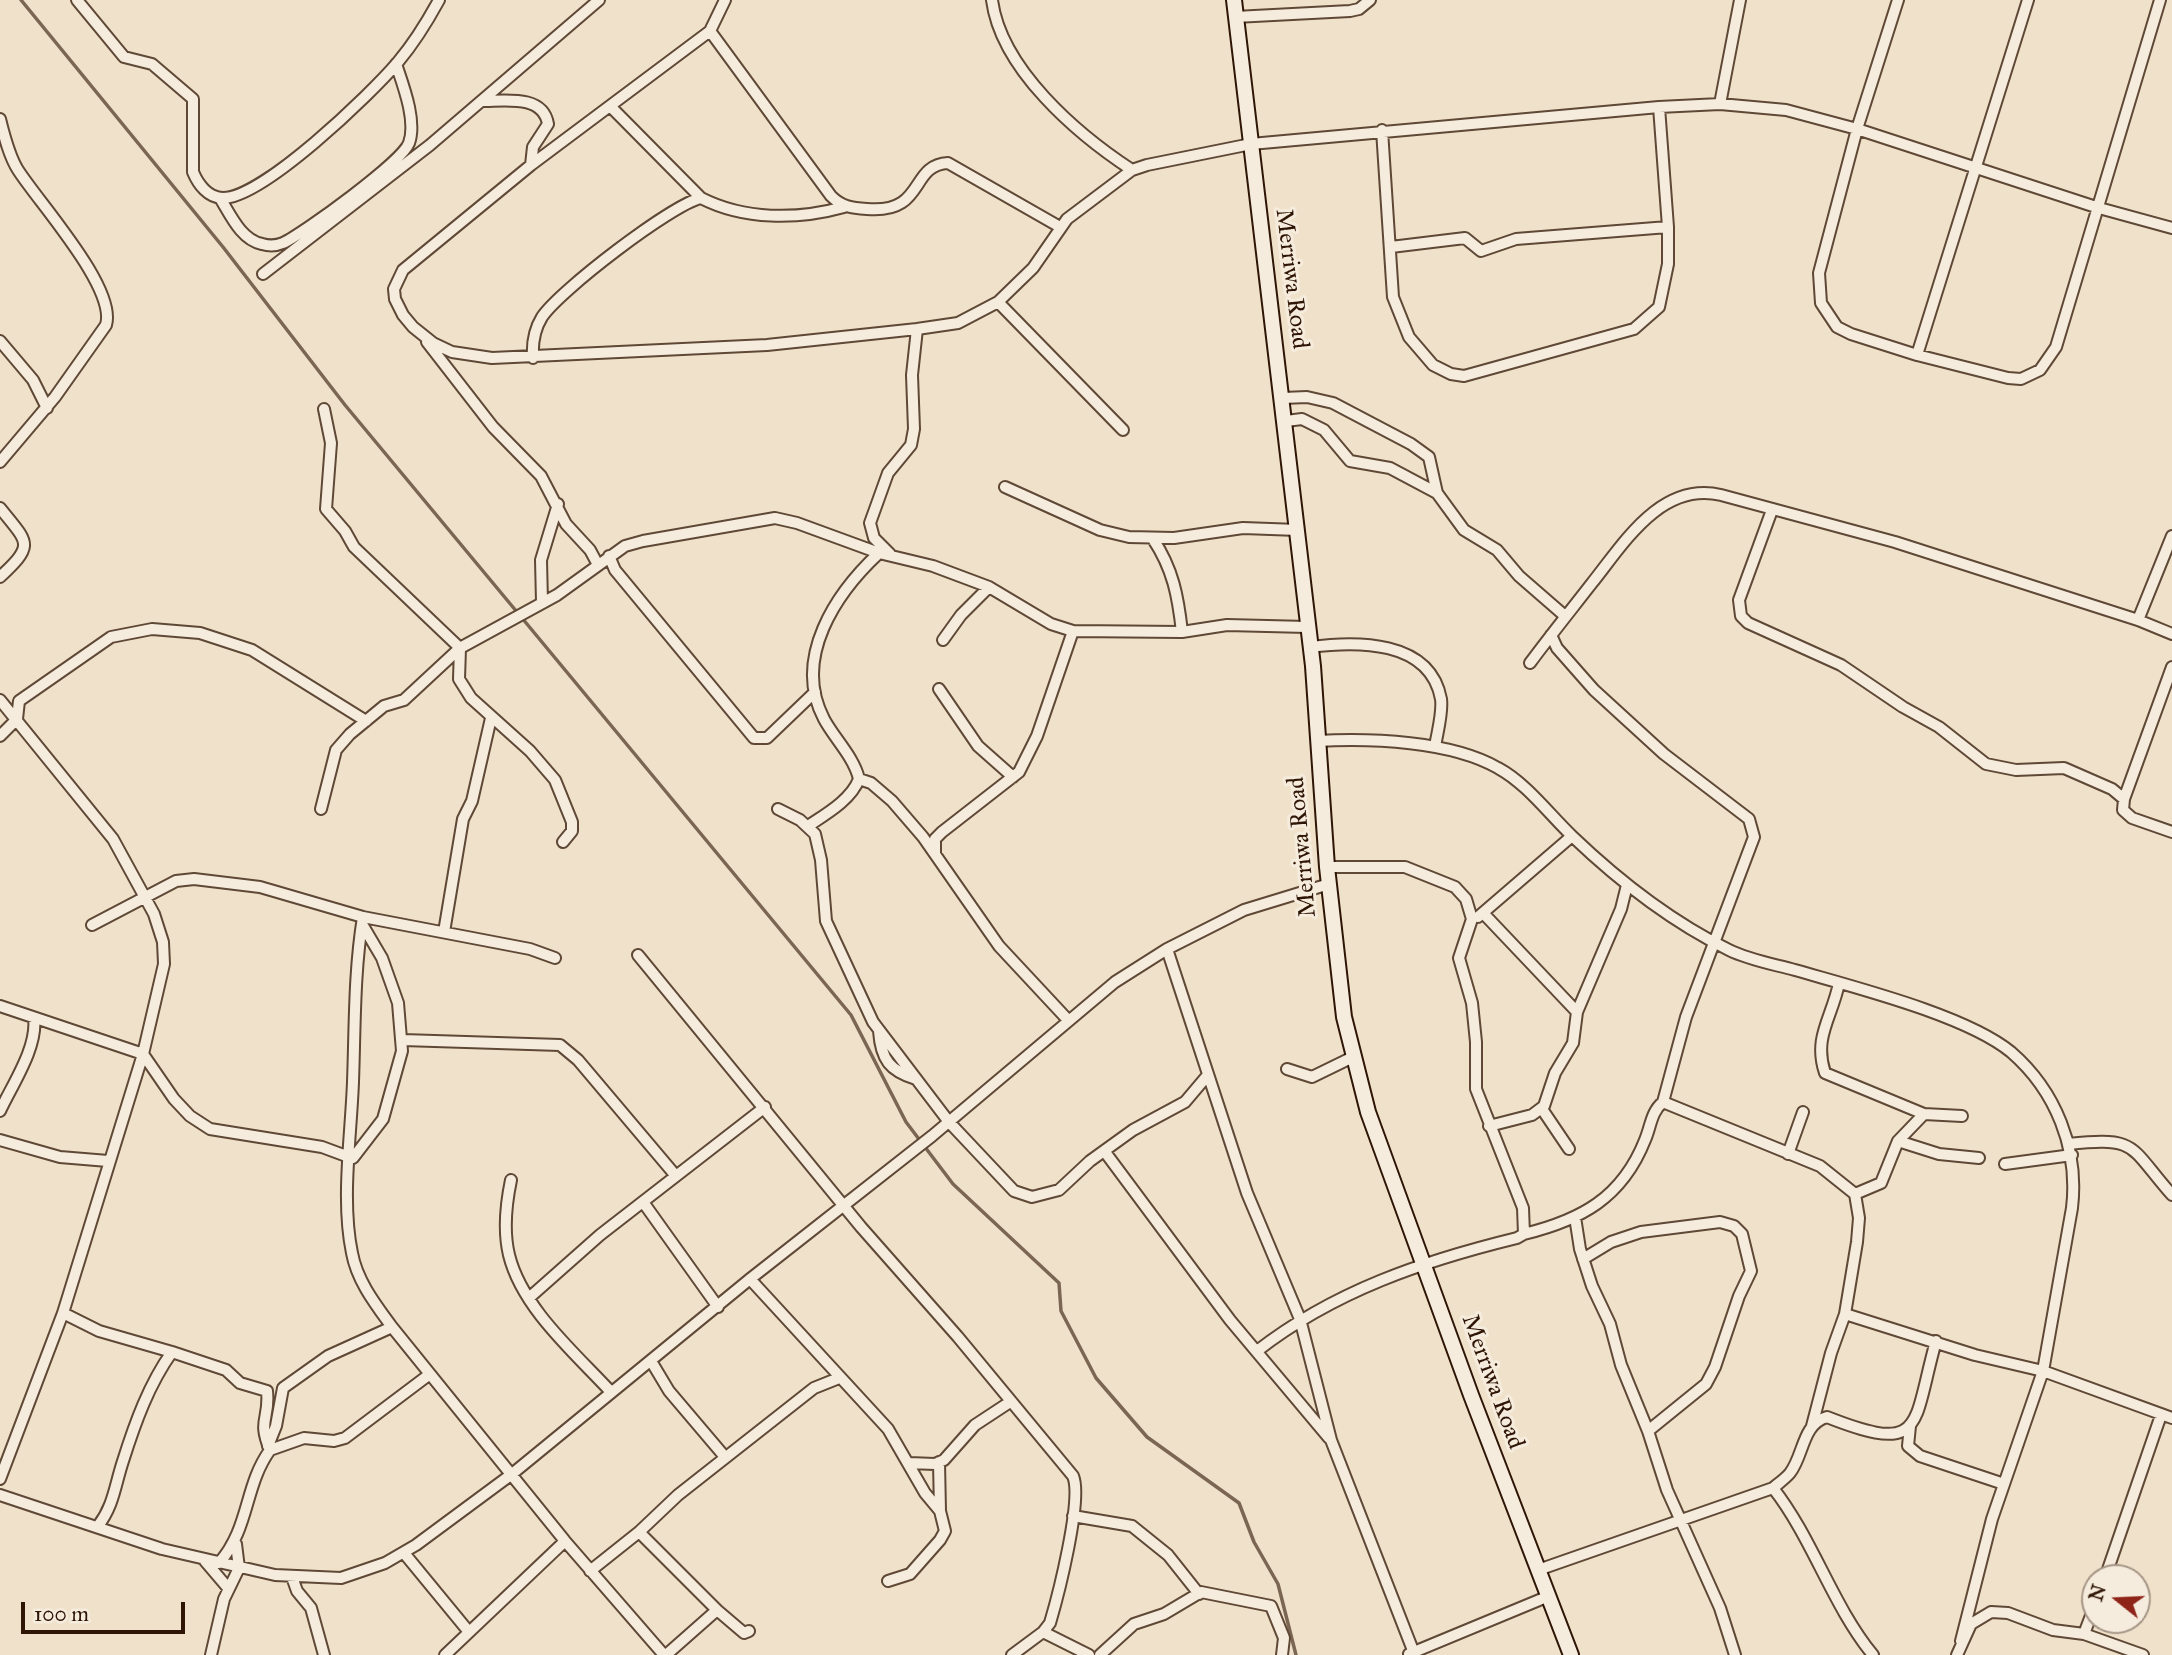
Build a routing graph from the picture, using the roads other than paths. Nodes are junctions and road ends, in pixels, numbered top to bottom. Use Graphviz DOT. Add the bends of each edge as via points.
graph roads {
  1 [pos="77,0"];
  2 [pos="439,0"];
  3 [pos="598,0"];
  4 [pos="725,0"];
  5 [pos="1006,0"];
  6 [pos="1234,0"];
  7 [pos="1370,0"];
  8 [pos="1740,0"];
  9 [pos="1898,0"];
  10 [pos="2028,0"];
  11 [pos="2160,0"];
  12 [pos="992,2"];
  13 [pos="1235,17"];
  14 [pos="710,31"];
  15 [pos="396,64"];
  16 [pos="482,101"];
  17 [pos="1720,104"];
  18 [pos="610,106"];
  19 [pos="1659,107"];
  20 [pos="0,119"];
  21 [pos="1857,129"];
  22 [pos="1382,130"];
  23 [pos="1251,144"];
  24 [pos="531,165"];
  25 [pos="1976,169"];
  26 [pos="1132,170"];
  27 [pos="220,198"];
  28 [pos="701,198"];
  29 [pos="844,206"];
  30 [pos="2099,208"];
  31 [pos="1060,227"];
  32 [pos="1668,227"];
  33 [pos="2172,228"];
  34 [pos="1391,247"];
  35 [pos="264,274"];
  36 [pos="998,303"];
  37 [pos="917,329"];
  38 [pos="424,337"];
  39 [pos="0,341"];
  40 [pos="1917,355"];
  41 [pos="533,358"];
  42 [pos="1283,398"];
  43 [pos="47,408"];
  44 [pos="324,409"];
  45 [pos="1286,421"];
  46 [pos="1123,430"];
  47 [pos="0,462"];
  48 [pos="1005,487"];
  49 [pos="1437,493"];
  50 [pos="558,503"];
  51 [pos="0,509"];
  52 [pos="1772,510"];
  53 [pos="1298,530"];
  54 [pos="2172,536"];
  55 [pos="1153,539"];
  56 [pos="885,554"];
  57 [pos="609,556"];
  58 [pos="597,563"];
  59 [pos="0,578"];
  60 [pos="989,587"];
  61 [pos="542,602"];
  62 [pos="1565,616"];
  63 [pos="2138,620"];
  64 [pos="1307,628"];
  65 [pos="1073,631"];
  66 [pos="1182,632"];
  67 [pos="2172,634"];
  68 [pos="1551,635"];
  69 [pos="943,640"];
  70 [pos="1310,647"];
  71 [pos="460,648"];
  72 [pos="1530,663"];
  73 [pos="2172,667"];
  74 [pos="939,689"];
  75 [pos="816,692"];
  76 [pos="0,700"];
  77 [pos="491,718"];
  78 [pos="17,719"];
  79 [pos="366,721"];
  80 [pos="0,737"];
  81 [pos="1317,741"];
  82 [pos="1435,747"];
  83 [pos="1013,777"];
  84 [pos="859,779"];
  85 [pos="2124,799"];
  86 [pos="321,809"];
  87 [pos="778,809"];
  88 [pos="808,826"];
  89 [pos="2172,832"];
  90 [pos="1572,836"];
  91 [pos="563,842"];
  92 [pos="935,856"];
  93 [pos="1327,867"];
  94 [pos="1329,884"];
  95 [pos="1627,885"];
  96 [pos="146,896"];
  97 [pos="1484,914"];
  98 [pos="1472,919"];
  99 [pos="363,920"];
  100 [pos="92,925"];
  101 [pos="444,932"];
  102 [pos="1717,942"];
  103 [pos="1167,949"];
  104 [pos="638,955"];
  105 [pos="555,958"];
  106 [pos="1839,983"];
  107 [pos="0,1006"];
  108 [pos="1577,1012"];
  109 [pos="34,1018"];
  110 [pos="1068,1020"];
  111 [pos="402,1040"];
  112 [pos="143,1054"];
  113 [pos="1353,1057"];
  114 [pos="1287,1069"];
  115 [pos="1207,1076"];
  116 [pos="1663,1102"];
  117 [pos="765,1107"];
  118 [pos="1542,1109"];
  119 [pos="0,1111"];
  120 [pos="1803,1112"];
  121 [pos="1924,1114"];
  122 [pos="1962,1116"];
  123 [pos="949,1122"];
  124 [pos="1489,1126"];
  125 [pos="0,1140"];
  126 [pos="1898,1141"];
  127 [pos="1569,1149"];
  128 [pos="2070,1149"];
  129 [pos="1105,1152"];
  130 [pos="1788,1153"];
  131 [pos="351,1157"];
  132 [pos="1979,1158"];
  133 [pos="108,1161"];
  134 [pos="2005,1164"];
  135 [pos="676,1176"];
  136 [pos="510,1180"];
  137 [pos="1855,1194"];
  138 [pos="2172,1195"];
  139 [pos="643,1202"];
  140 [pos="845,1205"];
  141 [pos="1575,1217"];
  142 [pos="1524,1234"];
  143 [pos="1583,1259"];
  144 [pos="1426,1265"];
  145 [pos="750,1279"];
  146 [pos="530,1297"];
  147 [pos="718,1307"];
  148 [pos="63,1313"];
  149 [pos="1845,1314"];
  150 [pos="1300,1319"];
  151 [pos="392,1327"];
  152 [pos="1937,1342"];
  153 [pos="1257,1351"];
  154 [pos="173,1352"];
  155 [pos="651,1360"];
  156 [pos="823,1361"];
  157 [pos="2043,1371"];
  158 [pos="430,1374"];
  159 [pos="839,1378"];
  160 [pos="814,1388"];
  161 [pos="611,1392"];
  162 [pos="1010,1402"];
  163 [pos="2166,1416"];
  164 [pos="1812,1426"];
  165 [pos="1910,1426"];
  166 [pos="1648,1431"];
  167 [pos="1331,1440"];
  168 [pos="269,1448"];
  169 [pos="724,1457"];
  170 [pos="939,1462"];
  171 [pos="909,1463"];
  172 [pos="512,1474"];
  173 [pos="0,1479"];
  174 [pos="2004,1484"];
  175 [pos="1773,1488"];
  176 [pos="0,1495"];
  177 [pos="940,1511"];
  178 [pos="1073,1516"];
  179 [pos="1679,1520"];
  180 [pos="98,1526"];
  181 [pos="639,1532"];
  182 [pos="565,1541"];
  183 [pos="236,1544"];
  184 [pos="404,1553"];
  185 [pos="205,1560"];
  186 [pos="219,1563"];
  187 [pos="2110,1564"];
  188 [pos="239,1568"];
  189 [pos="590,1570"];
  190 [pos="1538,1570"];
  191 [pos="292,1577"];
  192 [pos="888,1581"];
  193 [pos="228,1588"];
  194 [pos="1199,1594"];
  195 [pos="1549,1596"];
  196 [pos="717,1610"];
  197 [pos="749,1631"];
  198 [pos="469,1632"];
  199 [pos="1043,1632"];
  200 [pos="2081,1634"];
  201 [pos="2084,1634"];
  202 [pos="1961,1641"];
  203 [pos="1411,1654"];
  204 [pos="211,1655"];
  205 [pos="324,1655"];
  206 [pos="445,1655"];
  207 [pos="665,1655"];
  208 [pos="1012,1655"];
  209 [pos="1088,1655"];
  210 [pos="1100,1655"];
  211 [pos="1282,1655"];
  212 [pos="1571,1655"];
  213 [pos="1735,1655"];
  214 [pos="1873,1655"];
  215 [pos="1957,1655"];
  216 [pos="2143,1655"];
  1 -- 27 [label="street" via="124,57 152,64 194,99 193,172 207,192"];
  2 -- 15 [label="street"];
  3 -- 16 [label="street"];
  4 -- 14 [label="street"];
  5 -- 12 [label="street"];
  6 -- 13 [label="street, Merriwa Road"];
  7 -- 13 [label="street" via="1350,11"];
  8 -- 17 [label="street"];
  9 -- 21 [label="street"];
  10 -- 25 [label="street"];
  11 -- 30 [label="street"];
  12 -- 26 [label="street" via="1009,50 1041,92 1085,136"];
  13 -- 23 [label="street, Merriwa Road"];
  14 -- 18 [label="street"];
  14 -- 29 [label="street" via="831,196"];
  15 -- 27 [label="street" via="267,179 232,197"];
  15 -- 27 [label="street" via="410,121 409,142 382,171 282,244 260,244 244,233"];
  16 -- 24 [label="street" via="520,101 534,104 544,113 548,124 533,147"];
  16 -- 35 [label="street"];
  17 -- 19 [label="street"];
  17 -- 21 [label="street" via="1786,110"];
  18 -- 24 [label="street"];
  18 -- 28 [label="street"];
  19 -- 22 [label="street"];
  19 -- 32 [label="street"];
  20 -- 43 [label="street" via="17,167 90,270 107,305 106,325"];
  21 -- 25 [label="street"];
  21 -- 40 [label="street" via="1819,273 1821,303 1837,327"];
  22 -- 23 [label="street"];
  22 -- 34 [label="street"];
  23 -- 26 [label="street"];
  23 -- 42 [label="street, Merriwa Road"];
  24 -- 38 [label="street" via="434,243 396,280 395,299"];
  25 -- 30 [label="street"];
  25 -- 40 [label="street"];
  26 -- 31 [label="street"];
  28 -- 29 [label="street" via="759,215 809,214"];
  28 -- 41 [label="street" via="667,213 552,304 536,329"];
  29 -- 31 [label="street" via="878,210 900,206 933,166 948,163"];
  30 -- 33 [label="street"];
  30 -- 40 [label="street" via="2056,347 2040,370 2014,379"];
  31 -- 36 [label="street" via="1033,268"];
  32 -- 34 [label="street" via="1516,239 1481,251 1465,238"];
  32 -- 34 [label="street" via="1668,264 1659,307 1634,330 1464,376 1433,365 1409,337 1394,297"];
  36 -- 37 [label="street" via="958,323"];
  36 -- 46 [label="street"];
  37 -- 41 [label="street" via="767,345"];
  37 -- 56 [label="street" via="911,445 888,473 870,523"];
  38 -- 41 [label="street" via="452,352"];
  38 -- 50 [label="street" via="493,427 539,473"];
  39 -- 43 [label="street" via="33,380"];
  42 -- 45 [label="street, Merriwa Road"];
  42 -- 49 [label="street" via="1333,403 1411,444 1429,457"];
  43 -- 47 [label="street"];
  44 -- 71 [label="street" via="331,443 326,509 354,547"];
  45 -- 49 [label="street" via="1303,419 1324,430 1350,461 1390,468"];
  45 -- 53 [label="street, Merriwa Road"];
  48 -- 55 [label="street" via="1100,530"];
  49 -- 62 [label="street" via="1464,530 1497,550"];
  50 -- 58 [label="street" via="566,524"];
  50 -- 61 [label="street" via="541,560"];
  51 -- 59 [label="street" via="25,546 24,555"];
  52 -- 62 [label="street" via="1715,493 1685,496 1661,507 1635,527"];
  52 -- 63 [label="street" via="1895,542"];
  52 -- 85 [label="street" via="1739,600 1741,616 1748,623 1841,665 1939,727 1986,764 2016,771 2064,768"];
  53 -- 55 [label="street" via="1242,528"];
  53 -- 64 [label="street, Merriwa Road"];
  54 -- 63 [label="street"];
  55 -- 66 [label="street" via="1177,587"];
  56 -- 57 [label="street" via="775,519 643,541"];
  56 -- 60 [label="street"];
  56 -- 75 [label="street" via="842,592 826,620 814,660"];
  57 -- 58 [label="street"];
  57 -- 75 [label="street" via="615,570 754,738 767,738"];
  58 -- 61 [label="street"];
  60 -- 65 [label="street"];
  60 -- 69 [label="street"];
  61 -- 71 [label="street"];
  62 -- 68 [label="street"];
  63 -- 67 [label="street"];
  64 -- 66 [label="street" via="1227,625"];
  64 -- 70 [label="street, Merriwa Road"];
  65 -- 66 [label="street"];
  65 -- 83 [label="street" via="1030,755"];
  68 -- 72 [label="street"];
  68 -- 102 [label="street" via="1580,676 1614,710 1753,826 1754,837"];
  70 -- 81 [label="street, Merriwa Road"];
  70 -- 82 [label="street" via="1345,643 1384,646 1412,658 1435,684 1441,701"];
  71 -- 77 [label="street" via="459,679"];
  71 -- 79 [label="street" via="404,700 384,706"];
  73 -- 85 [label="street"];
  74 -- 83 [label="street" via="978,746"];
  75 -- 84 [label="street" via="823,717"];
  76 -- 78 [label="street"];
  77 -- 91 [label="street" via="555,780 572,822 572,831"];
  77 -- 101 [label="street" via="472,801 463,819"];
  78 -- 79 [label="street" via="19,701 111,637 152,629 200,634 252,650"];
  78 -- 80 [label="street"];
  78 -- 96 [label="street" via="114,839"];
  79 -- 86 [label="street" via="336,750"];
  81 -- 82 [label="street"];
  81 -- 93 [label="street, Merriwa Road"];
  82 -- 90 [label="street" via="1499,768"];
  83 -- 92 [label="street" via="935,839"];
  84 -- 88 [label="street" via="856,788"];
  84 -- 92 [label="street" via="882,790"];
  85 -- 89 [label="street" via="2123,810 2132,818"];
  87 -- 88 [label="street"];
  88 -- 123 [label="street" via="817,839 821,860 826,921 879,1031 884,1054 891,1068 916,1079"];
  90 -- 95 [label="street"];
  90 -- 97 [label="street"];
  92 -- 110 [label="street" via="1001,948"];
  93 -- 94 [label="street, Merriwa Road"];
  93 -- 98 [label="street" via="1395,866 1434,878 1464,895"];
  94 -- 103 [label="street" via="1244,910"];
  94 -- 113 [label="street, Merriwa Road"];
  95 -- 102 [label="street" via="1678,922"];
  95 -- 108 [label="street" via="1622,909"];
  96 -- 99 [label="street" via="176,881 194,879 260,887"];
  96 -- 100 [label="street"];
  96 -- 112 [label="street" via="163,942 164,964"];
  97 -- 98 [label="street"];
  97 -- 108 [label="street"];
  98 -- 124 [label="street" via="1459,958 1472,1003 1475,1084"];
  99 -- 101 [label="street"];
  99 -- 111 [label="street" via="401,1011"];
  99 -- 131 [label="street" via="355,986"];
  101 -- 105 [label="street"];
  102 -- 106 [label="street" via="1741,955"];
  102 -- 116 [label="street" via="1686,1017"];
  103 -- 110 [label="street"];
  103 -- 115 [label="street"];
  104 -- 117 [label="street"];
  106 -- 121 [label="street" via="1834,1009 1820,1036 1825,1073"];
  106 -- 128 [label="street" via="1989,1036 2012,1054 2049,1098"];
  107 -- 109 [label="street"];
  108 -- 118 [label="street" via="1573,1043 1555,1073"];
  109 -- 112 [label="street"];
  109 -- 119 [label="street" via="24,1060"];
  110 -- 123 [label="street"];
  111 -- 131 [label="street" via="383,1119"];
  111 -- 135 [label="street" via="560,1045 578,1060"];
  112 -- 131 [label="street" via="174,1099 210,1129 323,1147"];
  112 -- 133 [label="street"];
  113 -- 114 [label="street" via="1315,1076 1300,1076"];
  113 -- 144 [label="street, Merriwa Road" via="1368,1112"];
  115 -- 129 [label="street" via="1185,1102 1133,1130"];
  115 -- 150 [label="street" via="1247,1193"];
  116 -- 130 [label="street"];
  116 -- 141 [label="street" via="1655,1109 1622,1182"];
  117 -- 135 [label="street"];
  117 -- 140 [label="street"];
  118 -- 124 [label="street"];
  118 -- 127 [label="street"];
  120 -- 130 [label="street"];
  121 -- 122 [label="street"];
  121 -- 126 [label="street"];
  123 -- 129 [label="street" via="1002,1180 1028,1196 1059,1190"];
  123 -- 140 [label="street"];
  124 -- 142 [label="street" via="1523,1208"];
  125 -- 133 [label="street" via="60,1157"];
  126 -- 132 [label="street" via="1939,1154"];
  126 -- 137 [label="street" via="1881,1183"];
  128 -- 134 [label="street"];
  128 -- 138 [label="street" via="2112,1140 2127,1144"];
  128 -- 157 [label="street" via="2072,1208"];
  129 -- 153 [label="street"];
  130 -- 137 [label="street" via="1820,1166"];
  131 -- 151 [label="street" via="352,1254 368,1294"];
  133 -- 148 [label="street"];
  135 -- 139 [label="street"];
  136 -- 146 [label="street" via="505,1216 509,1254"];
  137 -- 149 [label="street" via="1859,1218"];
  139 -- 146 [label="street"];
  139 -- 147 [label="street"];
  140 -- 145 [label="street"];
  140 -- 162 [label="street"];
  141 -- 142 [label="street"];
  141 -- 143 [label="street"];
  142 -- 144 [label="street"];
  143 -- 166 [label="street"];
  143 -- 166 [label="street" via="1611,1242 1641,1232 1720,1222 1742,1234 1751,1271 1716,1367 1706,1384"];
  144 -- 150 [label="street" via="1342,1295"];
  144 -- 190 [label="street, Merriwa Road"];
  145 -- 147 [label="street"];
  145 -- 156 [label="street"];
  146 -- 161 [label="street"];
  147 -- 155 [label="street"];
  148 -- 154 [label="street" via="99,1331"];
  148 -- 173 [label="street"];
  149 -- 152 [label="street"];
  149 -- 164 [label="street"];
  150 -- 153 [label="street"];
  150 -- 167 [label="street"];
  151 -- 158 [label="street"];
  151 -- 168 [label="street" via="328,1356 283,1388"];
  152 -- 157 [label="street"];
  152 -- 165 [label="street"];
  153 -- 167 [label="street"];
  154 -- 168 [label="street" via="226,1370 240,1383 267,1391 262,1429"];
  154 -- 180 [label="street" via="148,1394 113,1501"];
  155 -- 161 [label="street"];
  155 -- 169 [label="street" via="669,1391"];
  156 -- 159 [label="street"];
  156 -- 160 [label="street"];
  157 -- 163 [label="street"];
  157 -- 174 [label="street"];
  158 -- 168 [label="street" via="345,1438 304,1438"];
  158 -- 172 [label="street"];
  159 -- 160 [label="street"];
  159 -- 171 [label="street" via="888,1429"];
  160 -- 169 [label="street"];
  161 -- 172 [label="street"];
  162 -- 170 [label="street" via="975,1425"];
  162 -- 178 [label="street" via="1073,1476"];
  163 -- 187 [label="street"];
  164 -- 165 [label="street" via="1827,1417 1889,1436"];
  164 -- 175 [label="street" via="1792,1472"];
  165 -- 174 [label="street" via="1908,1446 1920,1456"];
  166 -- 179 [label="street"];
  167 -- 203 [label="street"];
  168 -- 183 [label="street"];
  169 -- 181 [label="street"];
  170 -- 171 [label="street"];
  170 -- 177 [label="street"];
  171 -- 177 [label="street"];
  172 -- 182 [label="street"];
  172 -- 184 [label="street"];
  174 -- 202 [label="street"];
  175 -- 179 [label="street"];
  175 -- 214 [label="street"];
  176 -- 180 [label="street"];
  177 -- 192 [label="street" via="945,1531 940,1540 910,1574"];
  178 -- 194 [label="street" via="1132,1526 1168,1555"];
  178 -- 199 [label="street" via="1052,1615"];
  179 -- 190 [label="street"];
  179 -- 213 [label="street" via="1720,1608"];
  180 -- 185 [label="street"];
  181 -- 189 [label="street"];
  181 -- 196 [label="street"];
  182 -- 189 [label="street"];
  182 -- 198 [label="street"];
  183 -- 186 [label="street"];
  183 -- 188 [label="street"];
  184 -- 191 [label="street" via="341,1578"];
  184 -- 198 [label="street"];
  185 -- 186 [label="street"];
  185 -- 193 [label="street"];
  186 -- 188 [label="street"];
  188 -- 191 [label="street"];
  188 -- 193 [label="street"];
  189 -- 207 [label="street"];
  190 -- 195 [label="street, Merriwa Road"];
  191 -- 205 [label="street" via="311,1608"];
  193 -- 204 [label="street"];
  194 -- 210 [label="street" via="1164,1615 1134,1624"];
  194 -- 211 [label="street" via="1271,1606 1284,1638"];
  195 -- 203 [label="street"];
  195 -- 212 [label="street, Merriwa Road"];
  196 -- 197 [label="street" via="744,1633"];
  196 -- 207 [label="street"];
  198 -- 206 [label="street"];
  199 -- 208 [label="street"];
  199 -- 209 [label="street"];
  200 -- 202 [label="street" via="1991,1612 1975,1619"];
  201 -- 216 [label="street"];
  202 -- 215 [label="street"];
}
